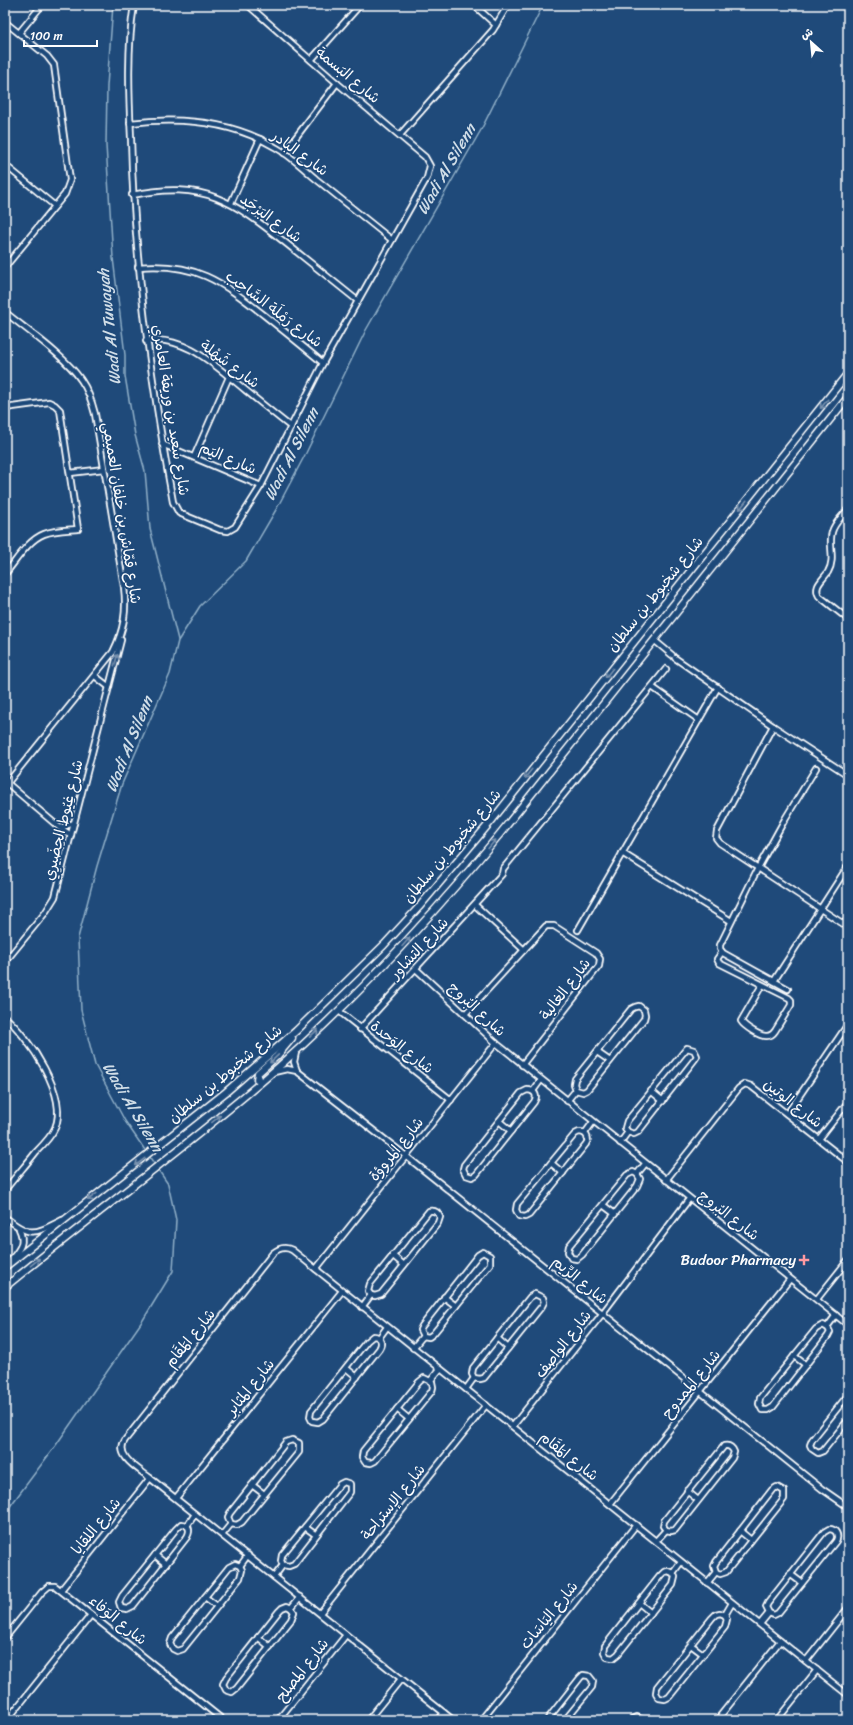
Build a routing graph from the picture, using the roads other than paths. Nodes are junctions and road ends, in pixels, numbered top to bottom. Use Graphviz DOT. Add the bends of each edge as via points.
graph roads {
  1 [pos="42,5"];
  2 [pos="134,5"];
  3 [pos="248,5"];
  4 [pos="360,5"];
  5 [pos="474,5"];
  6 [pos="508,5"];
  7 [pos="5,22"];
  8 [pos="496,25"];
  9 [pos="19,33"];
  10 [pos="311,60"];
  11 [pos="337,83"];
  12 [pos="130,123"];
  13 [pos="400,135"];
  14 [pos="260,139"];
  15 [pos="284,153"];
  16 [pos="5,165"];
  17 [pos="430,166"];
  18 [pos="132,194"];
  19 [pos="231,203"];
  20 [pos="55,206"];
  21 [pos="392,240"];
  22 [pos="5,267"];
  23 [pos="138,267"];
  24 [pos="358,301"];
  25 [pos="5,312"];
  26 [pos="146,341"];
  27 [pos="323,363"];
  28 [pos="848,373"];
  29 [pos="229,377"];
  30 [pos="848,397"];
  31 [pos="5,408"];
  32 [pos="291,427"];
  33 [pos="162,444"];
  34 [pos="194,457"];
  35 [pos="104,469"];
  36 [pos="70,473"];
  37 [pos="262,486"];
  38 [pos="848,509"];
  39 [pos="5,574"];
  40 [pos="848,619"];
  41 [pos="122,632"];
  42 [pos="654,640"];
  43 [pos="666,669"];
  44 [pos="95,676"];
  45 [pos="652,686"];
  46 [pos="109,687"];
  47 [pos="718,688"];
  48 [pos="699,720"];
  49 [pos="774,726"];
  50 [pos="816,768"];
  51 [pos="848,775"];
  52 [pos="6,785"];
  53 [pos="74,823"];
  54 [pos="60,828"];
  55 [pos="71,835"];
  56 [pos="622,853"];
  57 [pos="848,866"];
  58 [pos="758,868"];
  59 [pos="475,905"];
  60 [pos="820,909"];
  61 [pos="731,921"];
  62 [pos="848,927"];
  63 [pos="578,930"];
  64 [pos="524,950"];
  65 [pos="722,952"];
  66 [pos="5,962"];
  67 [pos="416,969"];
  68 [pos="774,981"];
  69 [pos="762,985"];
  70 [pos="788,989"];
  71 [pos="339,1011"];
  72 [pos="465,1014"];
  73 [pos="5,1016"];
  74 [pos="848,1024"];
  75 [pos="360,1029"];
  76 [pos="296,1031"];
  77 [pos="496,1043"];
  78 [pos="301,1046"];
  79 [pos="597,1052"];
  80 [pos="610,1061"];
  81 [pos="522,1065"];
  82 [pos="297,1071"];
  83 [pos="264,1079"];
  84 [pos="541,1080"];
  85 [pos="576,1090"];
  86 [pos="533,1091"];
  87 [pos="651,1092"];
  88 [pos="451,1100"];
  89 [pos="567,1101"];
  90 [pos="663,1101"];
  91 [pos="848,1102"];
  92 [pos="787,1114"];
  93 [pos="499,1121"];
  94 [pos="593,1122"];
  95 [pos="511,1131"];
  96 [pos="628,1132"];
  97 [pos="585,1133"];
  98 [pos="819,1139"];
  99 [pos="620,1143"];
  100 [pos="406,1156"];
  101 [pos="848,1162"];
  102 [pos="551,1163"];
  103 [pos="645,1164"];
  104 [pos="563,1173"];
  105 [pos="637,1174"];
  106 [pos="666,1180"];
  107 [pos="5,1190"];
  108 [pos="689,1199"];
  109 [pos="603,1205"];
  110 [pos="615,1214"];
  111 [pos="5,1217"];
  112 [pos="65,1218"];
  113 [pos="19,1229"];
  114 [pos="392,1255"];
  115 [pos="848,1260"];
  116 [pos="404,1265"];
  117 [pos="6,1266"];
  118 [pos="316,1269"];
  119 [pos="790,1278"];
  120 [pos="5,1287"];
  121 [pos="342,1291"];
  122 [pos="371,1295"];
  123 [pos="444,1297"];
  124 [pos="817,1299"];
  125 [pos="456,1306"];
  126 [pos="362,1307"];
  127 [pos="602,1314"];
  128 [pos="836,1315"];
  129 [pos="848,1325"];
  130 [pos="387,1327"];
  131 [pos="827,1327"];
  132 [pos="423,1336"];
  133 [pos="379,1338"];
  134 [pos="497,1338"];
  135 [pos="413,1348"];
  136 [pos="508,1348"];
  137 [pos="794,1356"];
  138 [pos="806,1365"];
  139 [pos="346,1368"];
  140 [pos="440,1369"];
  141 [pos="357,1377"];
  142 [pos="474,1378"];
  143 [pos="431,1380"];
  144 [pos="466,1389"];
  145 [pos="700,1392"];
  146 [pos="847,1397"];
  147 [pos="486,1405"];
  148 [pos="397,1409"];
  149 [pos="409,1419"];
  150 [pos="848,1420"];
  151 [pos="512,1426"];
  152 [pos="150,1478"];
  153 [pos="252,1485"];
  154 [pos="687,1491"];
  155 [pos="264,1494"];
  156 [pos="176,1498"];
  157 [pos="698,1500"];
  158 [pos="610,1504"];
  159 [pos="848,1507"];
  160 [pos="195,1514"];
  161 [pos="231,1524"];
  162 [pos="636,1525"];
  163 [pos="187,1526"];
  164 [pos="305,1526"];
  165 [pos="666,1530"];
  166 [pos="740,1532"];
  167 [pos="222,1535"];
  168 [pos="316,1535"];
  169 [pos="751,1540"];
  170 [pos="656,1541"];
  171 [pos="154,1555"];
  172 [pos="248,1555"];
  173 [pos="681,1562"];
  174 [pos="166,1564"];
  175 [pos="283,1565"];
  176 [pos="240,1566"];
  177 [pos="716,1572"];
  178 [pos="672,1573"];
  179 [pos="790,1574"];
  180 [pos="274,1576"];
  181 [pos="707,1583"];
  182 [pos="802,1583"];
  183 [pos="60,1590"];
  184 [pos="205,1596"];
  185 [pos="300,1597"];
  186 [pos="639,1603"];
  187 [pos="732,1603"];
  188 [pos="217,1606"];
  189 [pos="291,1608"];
  190 [pos="848,1608"];
  191 [pos="651,1612"];
  192 [pos="320,1613"];
  193 [pos="769,1613"];
  194 [pos="91,1615"];
  195 [pos="725,1615"];
  196 [pos="760,1624"];
  197 [pos="346,1635"];
  198 [pos="258,1637"];
  199 [pos="5,1638"];
  200 [pos="780,1641"];
  201 [pos="691,1645"];
  202 [pos="270,1647"];
  203 [pos="703,1654"];
  204 [pos="806,1661"];
  205 [pos="817,1670"];
  206 [pos="401,1679"];
  207 [pos="848,1695"];
  208 [pos="444,1713"];
  209 [pos="7,1720"];
  210 [pos="224,1720"];
  211 [pos="278,1720"];
  212 [pos="368,1720"];
  213 [pos="438,1720"];
  214 [pos="452,1720"];
  215 [pos="481,1720"];
  216 [pos="547,1720"];
  217 [pos="565,1720"];
  218 [pos="631,1720"];
  219 [pos="643,1720"];
  220 [pos="717,1720"];
  221 [pos="777,1720"];
  1 -- 9 [label="street"];
  2 -- 12 [label="street, شارع سعيد بن وريقة العامري"];
  3 -- 10 [label="street, شارع البَسمة"];
  4 -- 10 [label="street"];
  5 -- 8 [label="street"];
  6 -- 8 [label="street"];
  7 -- 9 [label="street"];
  8 -- 13 [label="street"];
  9 -- 20 [label="street" via="47,56 56,72 70,180 67,191"];
  10 -- 11 [label="street, شارع البَسمة"];
  11 -- 13 [label="street, شارع البَسمة"];
  11 -- 15 [label="street"];
  12 -- 14 [label="street, شارع البادر" via="174,120 196,122 218,125"];
  12 -- 18 [label="street, شارع سعيد بن وريقة العامري"];
  13 -- 17 [label="street, شارع البَسمة" via="426,157"];
  14 -- 15 [label="street, شارع البادر"];
  14 -- 19 [label="street"];
  15 -- 21 [label="street, شارع البادر"];
  16 -- 20 [label="street"];
  17 -- 21 [label="street, شارع سعيد بن وريقة العامري" via="427,178"];
  18 -- 19 [label="street, شارع البَرْجَد" via="172,189 206,194"];
  18 -- 23 [label="street, شارع سعيد بن وريقة العامري"];
  19 -- 24 [label="street, شارع البَرْجَد" via="252,216"];
  20 -- 22 [label="street"];
  21 -- 24 [label="street, شارع سعيد بن وريقة العامري"];
  23 -- 26 [label="street, شارع سعيد بن وريقة العامري"];
  23 -- 27 [label="street, شارع رَمْلَة السَّاحِب" via="176,267 212,278 237,294"];
  24 -- 27 [label="street, شارع سعيد بن وريقة العامري"];
  25 -- 35 [label="street, شارع قمّاش بن خلفان العميمي" via="65,362 82,381 93,404"];
  26 -- 29 [label="street, شارع شَهْلة" via="172,341 194,351"];
  26 -- 33 [label="street, شارع سعيد بن وريقة العامري"];
  27 -- 32 [label="street, شارع سعيد بن وريقة العامري"];
  28 -- 76 [label="main road, شارع شخبوط بن سلطان, one-way" via="454,866 384,945"];
  29 -- 32 [label="street, شارع شَهْلة"];
  29 -- 34 [label="street"];
  30 -- 42 [label="main road, شارع شخبوط بن سلطان"];
  31 -- 36 [label="street" via="49,402 58,407"];
  32 -- 37 [label="street, شارع سعيد بن وريقة العامري"];
  33 -- 34 [label="street, شارع اليَم"];
  33 -- 37 [label="street, شارع سعيد بن وريقة العامري" via="174,506 183,515 224,532 232,530"];
  34 -- 37 [label="street, شارع اليَم"];
  35 -- 36 [label="street"];
  35 -- 41 [label="street, شارع قمّاش بن خلفان العميمي" via="125,592"];
  36 -- 39 [label="street" via="78,529 38,536"];
  38 -- 40 [label="street" via="833,529 832,562 817,588 819,596"];
  41 -- 44 [label="street, شارع قمّاش بن خلفان العميمي" via="113,652"];
  46 -- 41 [label="street, شارع غِيُوط الحِضَيرِي, one-way"];
  42 -- 47 [label="street"];
  71 -- 42 [label="main road, شارع شخبوط بن سلطان, one-way" via="452,892"];
  43 -- 45 [label="street, شارع التشاور"];
  44 -- 46 [label="street"];
  44 -- 52 [label="street, شارع قمّاش بن خلفان العميمي"];
  45 -- 48 [label="street"];
  45 -- 59 [label="street, شارع التشاور"];
  46 -- 53 [label="street, شارع غِيُوط الحِضَيرِي"];
  47 -- 48 [label="street"];
  47 -- 49 [label="street"];
  48 -- 56 [label="street"];
  49 -- 51 [label="street"];
  49 -- 58 [label="street" via="716,833 718,842"];
  50 -- 58 [label="street"];
  52 -- 54 [label="street"];
  53 -- 54 [label="street"];
  53 -- 55 [label="street, شارع غِيُوط الحِضَيرِي"];
  54 -- 55 [label="street"];
  55 -- 66 [label="street, شارع غِيُوط الحِضَيرِي" via="60,884 53,902"];
  56 -- 61 [label="street"];
  56 -- 63 [label="street"];
  57 -- 60 [label="street"];
  58 -- 60 [label="street"];
  58 -- 61 [label="street"];
  59 -- 64 [label="street"];
  59 -- 67 [label="street, شارع التشاور"];
  60 -- 62 [label="street"];
  60 -- 68 [label="street"];
  61 -- 65 [label="street" via="720,945"];
  64 -- 72 [label="street, شارع الغالية"];
  64 -- 81 [label="street, شارع الغالية" via="544,928 552,926 596,953 600,961 599,966"];
  65 -- 68 [label="street"];
  65 -- 69 [label="street" via="717,959 718,962"];
  67 -- 72 [label="street, شارع البُروج"];
  67 -- 75 [label="street, شارع التشاور"];
  68 -- 70 [label="street"];
  69 -- 69 [label="street" via="789,998 792,1002 775,1031 767,1036 741,1021"];
  71 -- 75 [label="street, شارع الوَحدة"];
  78 -- 71 [label="main road, شارع شخبوط بن سلطان, one-way"];
  72 -- 77 [label="street, شارع البُروج"];
  73 -- 107 [label="street" via="26,1038 41,1060 51,1083 58,1115 53,1132"];
  74 -- 92 [label="street"];
  75 -- 88 [label="street, شارع الوَحدة"];
  76 -- 83 [label="main road, one-way" via="283,1050 256,1075 258,1080"];
  76 -- 112 [label="main road, شارع شخبوط بن سلطان, one-way" via="178,1132"];
  77 -- 81 [label="street, شارع البُروج"];
  77 -- 88 [label="street, شارع المروؤة"];
  78 -- 82 [label="street" via="294,1059"];
  78 -- 83 [label="main road, شارع شخبوط بن سلطان"];
  79 -- 80 [label="street"];
  79 -- 80 [label="street" via="631,1009 641,1007 645,1012 644,1019"];
  79 -- 85 [label="street" via="574,1081"];
  80 -- 85 [label="street" via="587,1090"];
  81 -- 84 [label="street, شارع البُروج"];
  82 -- 83 [label="street" via="275,1071"];
  82 -- 100 [label="street, شارع الرِّيم"];
  120 -- 83 [label="main road, شارع شخبوط بن سلطان, one-way"];
  84 -- 86 [label="street"];
  84 -- 89 [label="street, شارع البُروج"];
  85 -- 89 [label="street"];
  86 -- 93 [label="street" via="523,1092"];
  86 -- 95 [label="street" via="536,1100"];
  87 -- 90 [label="street"];
  87 -- 90 [label="street" via="685,1049 694,1050 697,1056 695,1060"];
  87 -- 96 [label="street" via="626,1123 625,1128"];
  88 -- 100 [label="street, شارع المروؤة"];
  89 -- 94 [label="street, شارع البُروج"];
  90 -- 96 [label="street" via="638,1132"];
  91 -- 98 [label="street"];
  92 -- 98 [label="street, شارع الوتين"];
  92 -- 106 [label="street, شارع الوتين" via="751,1086 743,1085"];
  93 -- 95 [label="street"];
  93 -- 95 [label="street" via="464,1165 463,1172 466,1175 476,1175"];
  94 -- 97 [label="street"];
  94 -- 99 [label="street, شارع البُروج"];
  96 -- 99 [label="street"];
  97 -- 102 [label="street" via="575,1134"];
  97 -- 104 [label="street" via="587,1142"];
  98 -- 101 [label="street, شارع الوتين"];
  99 -- 103 [label="street, شارع البُروج"];
  100 -- 118 [label="street, شارع المروؤة"];
  100 -- 127 [label="street, شارع الرِّيم"];
  102 -- 104 [label="street"];
  102 -- 104 [label="street" via="518,1204 516,1210 519,1216 530,1215"];
  103 -- 105 [label="street"];
  103 -- 106 [label="street, شارع البُروج"];
  105 -- 109 [label="street" via="628,1174"];
  105 -- 110 [label="street" via="639,1184"];
  106 -- 108 [label="street, شارع البُروج"];
  108 -- 119 [label="street, شارع البُروج"];
  108 -- 127 [label="street, شارع الواصف"];
  109 -- 110 [label="street"];
  109 -- 110 [label="street" via="569,1246 571,1258 581,1257"];
  111 -- 113 [label="street"];
  112 -- 113 [label="street" via="35,1232"];
  112 -- 117 [label="main road, شارع شخبوط بن سلطان"];
  113 -- 117 [label="street" via="22,1244"];
  114 -- 116 [label="street"];
  114 -- 116 [label="street" via="425,1214 436,1211 440,1217 438,1223"];
  114 -- 122 [label="street" via="368,1286"];
  115 -- 124 [label="street"];
  116 -- 122 [label="street" via="381,1294"];
  118 -- 121 [label="street, شارع المَقَام"];
  118 -- 152 [label="street, شارع المَقَام" via="290,1249 282,1248 276,1251 130,1433 122,1445 122,1453"];
  119 -- 124 [label="street, شارع البُروج"];
  119 -- 145 [label="street, شارع الممدوح"];
  121 -- 126 [label="street, شارع المَقَام"];
  121 -- 156 [label="street, شارع المثابر"];
  122 -- 126 [label="street"];
  123 -- 125 [label="street"];
  123 -- 125 [label="street" via="479,1254 489,1254 490,1264"];
  123 -- 132 [label="street" via="421,1328"];
  124 -- 128 [label="street, شارع البُروج"];
  125 -- 132 [label="street" via="432,1336"];
  126 -- 130 [label="street, شارع المَقَام"];
  127 -- 145 [label="street, شارع الرِّيم"];
  127 -- 151 [label="street, شارع الواصف"];
  128 -- 129 [label="street, شارع البُروج"];
  128 -- 131 [label="street"];
  130 -- 133 [label="street"];
  130 -- 135 [label="street, شارع المَقَام"];
  131 -- 137 [label="street" via="818,1327"];
  131 -- 138 [label="street" via="828,1336"];
  132 -- 135 [label="street"];
  133 -- 139 [label="street" via="371,1337"];
  133 -- 141 [label="street" via="379,1349"];
  134 -- 136 [label="street"];
  134 -- 136 [label="street" via="531,1295 541,1296 544,1302 542,1306"];
  134 -- 142 [label="street" via="472,1370"];
  135 -- 140 [label="street, شارع المَقَام"];
  136 -- 142 [label="street" via="484,1378"];
  137 -- 138 [label="street"];
  137 -- 138 [label="street" via="760,1398 762,1410 772,1408"];
  139 -- 141 [label="street"];
  139 -- 141 [label="street" via="311,1411 312,1421 322,1421"];
  140 -- 143 [label="street"];
  140 -- 144 [label="street, شارع المَقَام"];
  142 -- 144 [label="street"];
  143 -- 148 [label="street" via="424,1378 420,1381"];
  143 -- 149 [label="street" via="433,1389"];
  144 -- 147 [label="street, شارع المَقَام"];
  145 -- 158 [label="street, شارع الممدوح"];
  145 -- 159 [label="street, شارع الرِّيم"];
  146 -- 150 [label="street" via="812,1440 812,1449 818,1453 823,1451"];
  147 -- 151 [label="street, شارع المَقَام"];
  147 -- 192 [label="street, شارع الإستراحة"];
  148 -- 149 [label="street"];
  148 -- 149 [label="street" via="363,1452 365,1462 375,1461"];
  151 -- 158 [label="street, شارع المَقَام"];
  152 -- 156 [label="street, شارع المَقَام"];
  152 -- 183 [label="street, شارع اللقايا"];
  153 -- 155 [label="street"];
  153 -- 155 [label="street" via="286,1442 298,1442 299,1452"];
  153 -- 161 [label="street" via="228,1515"];
  154 -- 157 [label="street"];
  154 -- 157 [label="street" via="722,1448 732,1448 734,1456"];
  154 -- 165 [label="street" via="664,1521 663,1526"];
  155 -- 161 [label="street" via="240,1523"];
  156 -- 160 [label="street, شارع المَقَام"];
  157 -- 165 [label="street" via="675,1530"];
  158 -- 162 [label="street, شارع المَقَام"];
  160 -- 163 [label="street"];
  160 -- 167 [label="street, شارع المَقَام"];
  161 -- 167 [label="street"];
  162 -- 170 [label="street, شارع المَقَام"];
  162 -- 215 [label="street, شارع اليَاسَات"];
  163 -- 171 [label="street" via="179,1525"];
  163 -- 174 [label="street" via="190,1530 187,1537"];
  164 -- 168 [label="street"];
  164 -- 168 [label="street" via="341,1483 349,1483 350,1492"];
  164 -- 175 [label="street" via="281,1557"];
  165 -- 170 [label="street"];
  166 -- 169 [label="street"];
  166 -- 169 [label="street" via="772,1490 782,1488 785,1497"];
  166 -- 177 [label="street" via="714,1564"];
  167 -- 172 [label="street, شارع المَقَام"];
  168 -- 175 [label="street" via="294,1564"];
  169 -- 177 [label="street" via="726,1572"];
  170 -- 173 [label="street, شارع المَقَام"];
  171 -- 174 [label="street"];
  171 -- 174 [label="street" via="120,1598 121,1608 133,1606"];
  172 -- 176 [label="street"];
  172 -- 180 [label="street, شارع المَقَام"];
  173 -- 178 [label="street"];
  173 -- 181 [label="street, شارع المَقَام"];
  175 -- 180 [label="street"];
  176 -- 184 [label="street" via="229,1567"];
  176 -- 188 [label="street" via="241,1575"];
  177 -- 181 [label="street"];
  178 -- 186 [label="street" via="664,1572"];
  178 -- 191 [label="street" via="675,1580 673,1584"];
  179 -- 182 [label="street"];
  179 -- 182 [label="street" via="824,1532 829,1529 835,1531 836,1541"];
  179 -- 193 [label="street" via="766,1605"];
  180 -- 185 [label="street, شارع المَقَام"];
  181 -- 187 [label="street, شارع المَقَام"];
  182 -- 193 [label="street" via="778,1613"];
  183 -- 194 [label="street, شارع الوَفاء"];
  183 -- 199 [label="street" via="52,1586 44,1589"];
  184 -- 188 [label="street"];
  184 -- 188 [label="street" via="171,1640 170,1646 173,1649 183,1649"];
  185 -- 189 [label="street"];
  185 -- 192 [label="street, شارع المَقَام"];
  186 -- 191 [label="street"];
  186 -- 191 [label="street" via="605,1646 606,1656 616,1656"];
  187 -- 195 [label="street"];
  187 -- 196 [label="street, شارع المَقَام"];
  189 -- 198 [label="street" via="287,1606 281,1609"];
  189 -- 202 [label="street" via="294,1612 291,1620"];
  190 -- 204 [label="street"];
  192 -- 197 [label="street, شارع المَقَام"];
  193 -- 196 [label="street"];
  194 -- 209 [label="street"];
  194 -- 210 [label="street, شارع الوَفاء"];
  195 -- 201 [label="street" via="716,1614"];
  195 -- 203 [label="street" via="726,1624"];
  196 -- 200 [label="street, شارع المَقَام"];
  197 -- 206 [label="street, شارع المَقَام"];
  197 -- 211 [label="street, شارع المصلح"];
  198 -- 202 [label="street"];
  198 -- 202 [label="street" via="224,1680 226,1690 232,1692 237,1688"];
  200 -- 204 [label="street, شارع المَقَام"];
  200 -- 220 [label="street"];
  201 -- 203 [label="street"];
  201 -- 203 [label="street" via="657,1687 658,1696 663,1699 668,1697"];
  204 -- 205 [label="street, شارع المَقَام"];
  205 -- 207 [label="street, شارع المَقَام"];
  205 -- 221 [label="street"];
  206 -- 208 [label="street, شارع المَقَام"];
  206 -- 212 [label="street"];
  208 -- 213 [label="street"];
  208 -- 214 [label="street, شارع المَقَام"];
  216 -- 217 [label="street" via="580,1678 589,1676 593,1685"];
  218 -- 219 [label="street" via="639,1717"];
}
